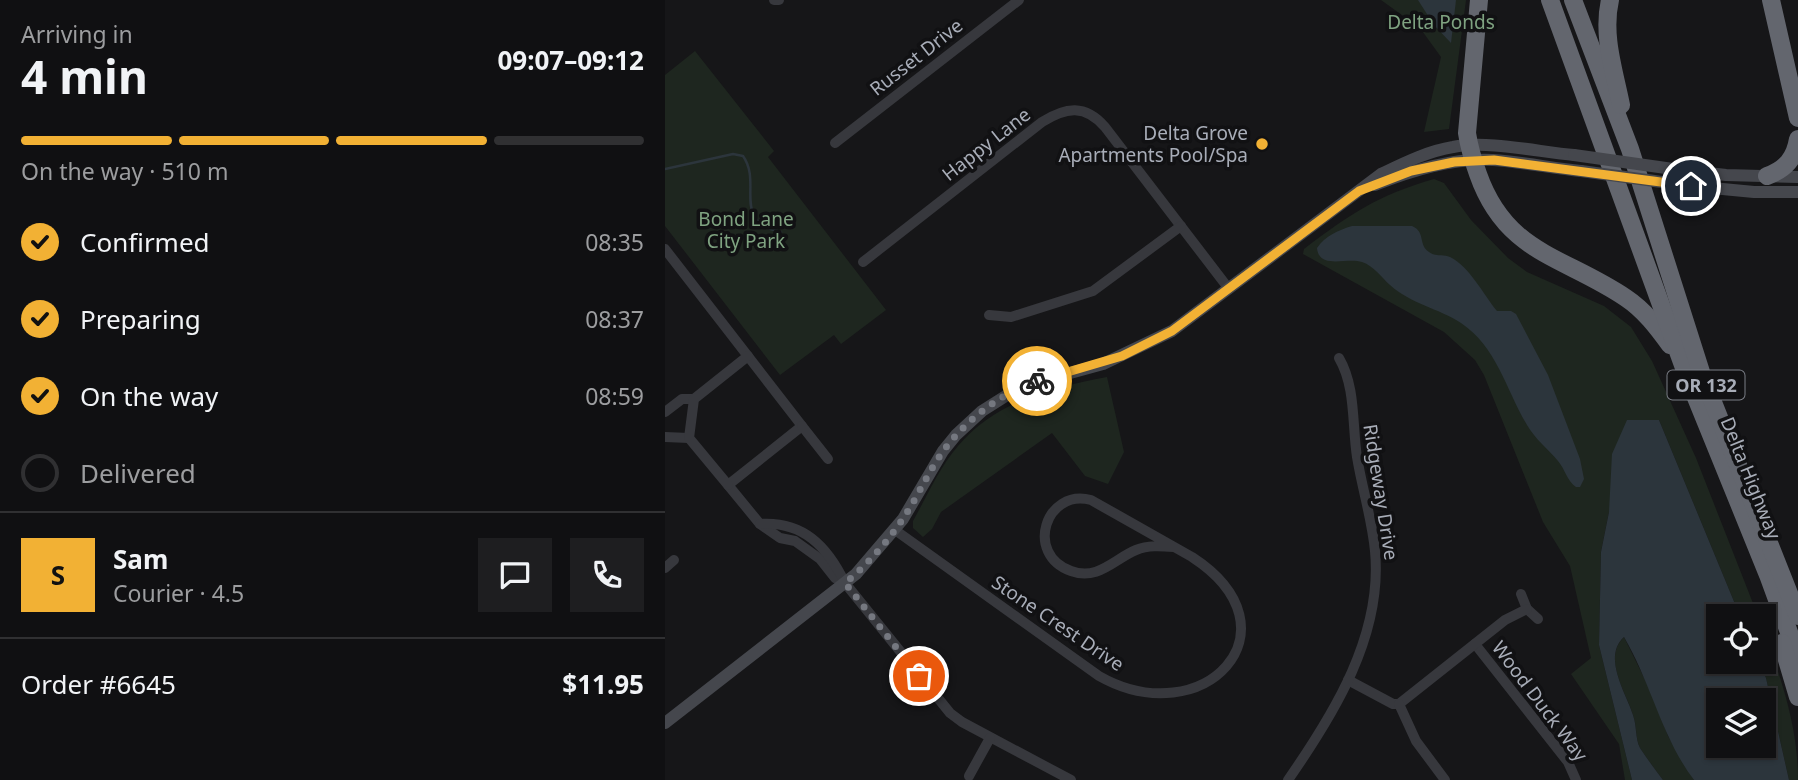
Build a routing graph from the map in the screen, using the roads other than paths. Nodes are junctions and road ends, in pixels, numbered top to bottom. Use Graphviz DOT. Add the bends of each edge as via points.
graph roads {
  1 [pos="1479,0"];
  2 [pos="1550,0"];
  3 [pos="1573,0"];
  4 [pos="1610,0"];
  5 [pos="1771,1"];
  6 [pos="1013,2"];
  7 [pos="1798,118"];
  8 [pos="1798,139"];
  9 [pos="835,143"];
  10 [pos="1630,149"];
  11 [pos="1471,153"];
  12 [pos="1767,176"];
  13 [pos="1798,177"];
  14 [pos="1798,192"];
  15 [pos="1181,226"];
  16 [pos="665,249"];
  17 [pos="863,262"];
  18 [pos="1229,289"];
  19 [pos="989,315"];
  20 [pos="748,356"];
  21 [pos="1339,358"];
  22 [pos="1685,368"];
  23 [pos="694,399"];
  24 [pos="665,412"];
  25 [pos="802,426"];
  26 [pos="665,437"];
  27 [pos="689,438"];
  28 [pos="828,459"];
  29 [pos="727,485"];
  30 [pos="895,530"];
  31 [pos="1174,547"];
  32 [pos="674,560"];
  33 [pos="665,568"];
  34 [pos="1768,575"];
  35 [pos="845,583"];
  36 [pos="1521,594"];
  37 [pos="1527,609"];
  38 [pos="1798,616"];
  39 [pos="1538,619"];
  40 [pos="1475,644"];
  41 [pos="1798,657"];
  42 [pos="1348,680"];
  43 [pos="1798,697"];
  44 [pos="1399,704"];
  45 [pos="665,723"];
  46 [pos="990,737"];
  47 [pos="969,776"];
  48 [pos="1071,780"];
  49 [pos="1288,780"];
  50 [pos="1445,780"];
  51 [pos="1576,780"];
  1 -- 11 [label="highway" via="1467,133"];
  2 -- 22 [label="highway, Delta Highway / OR 132"];
  3 -- 10 [label="highway, Delta Highway / OR 132"];
  4 -- 10 [label="highway" via="1607,38"];
  5 -- 7 [label="highway"];
  6 -- 9 [label="street, Russet Drive"];
  8 -- 12 [label="highway" via="1788,164"];
  10 -- 38 [label="highway, Delta Highway / OR 132" via="1701,372"];
  11 -- 12 [label="street, bridge" via="1492,146"];
  11 -- 14 [label="street, bridge" via="1494,160 1691,186"];
  11 -- 18 [label="street" via="1455,146 1381,174"];
  11 -- 22 [label="highway" via="1488,201 1513,233 1636,306 1658,328"];
  12 -- 13 [label="street"];
  15 -- 17 [label="street, Happy Lane" via="1105,127 1091,114 1074,110 1042,122"];
  15 -- 18 [label="street, Happy Lane"];
  15 -- 19 [label="street" via="1093,291 1011,317"];
  16 -- 20 [label="street"];
  18 -- 30 [label="street" via="1156,340 1103,364 1030,384 988,407 943,451"];
  20 -- 23 [label="street"];
  20 -- 25 [label="street"];
  21 -- 42 [label="street, Ridgeway Drive" via="1350,386 1376,563 1373,612"];
  22 -- 34 [label="highway, Delta Highway / OR 132"];
  23 -- 24 [label="street" via="682,399"];
  23 -- 27 [label="street"];
  25 -- 28 [label="street"];
  25 -- 29 [label="street"];
  26 -- 27 [label="street"];
  27 -- 29 [label="street"];
  29 -- 35 [label="street" via="760,524 780,538 795,541"];
  30 -- 31 [label="street, Stone Crest Drive" via="1099,676 1121,687 1154,693 1189,691 1212,679 1230,660 1240,636 1241,616 1224,584"];
  30 -- 35 [label="street"];
  31 -- 31 [label="street, Stone Crest Drive" via="1085,499 1061,505 1044,528 1050,555 1078,573 1107,568 1140,548"];
  32 -- 33 [label="street"];
  34 -- 41 [label="highway, Delta Highway / OR 132"];
  34 -- 43 [label="highway"];
  35 -- 45 [label="street"];
  35 -- 46 [label="street" via="945,708"];
  36 -- 37 [label="street"];
  37 -- 39 [label="street"];
  37 -- 40 [label="street"];
  40 -- 44 [label="street"];
  40 -- 51 [label="street, Wood Duck Way" via="1568,762"];
  42 -- 44 [label="street"];
  42 -- 49 [label="street, Ridgeway Drive"];
  44 -- 50 [label="street" via="1416,741"];
  46 -- 47 [label="street"];
  46 -- 48 [label="street"];
}
